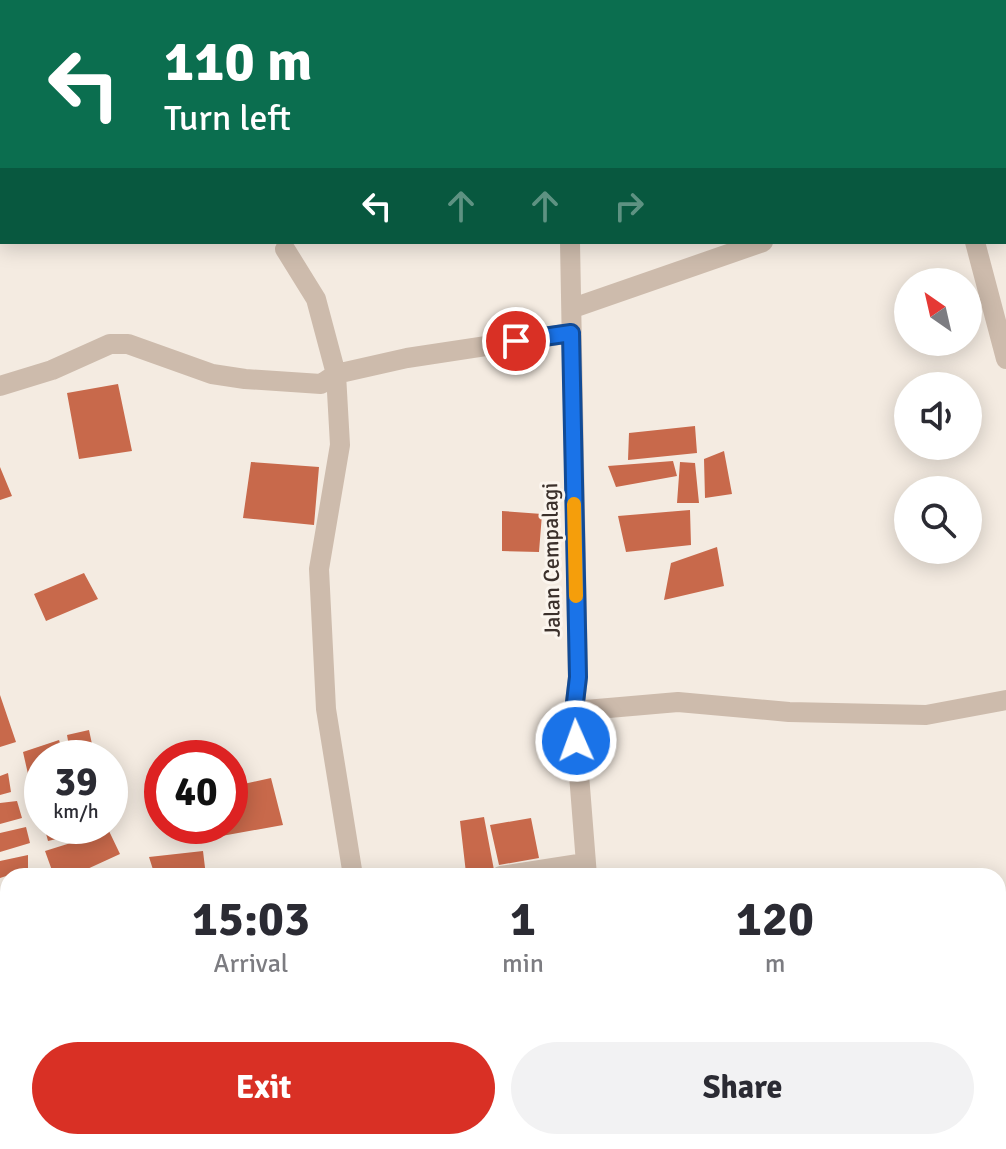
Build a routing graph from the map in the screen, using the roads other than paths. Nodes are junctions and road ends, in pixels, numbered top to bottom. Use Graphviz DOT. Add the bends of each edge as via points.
graph roads {
  1 [pos="570,244"];
  2 [pos="757,244"];
  3 [pos="976,244"];
  4 [pos="285,249"];
  5 [pos="573,308"];
  6 [pos="571,333"];
  7 [pos="1006,359"];
  8 [pos="336,374"];
  9 [pos="0,386"];
  10 [pos="1006,700"];
  11 [pos="574,711"];
  12 [pos="352,868"];
  13 [pos="586,868"];
  1 -- 5 [label="street, Jalan Cempalagi"];
  2 -- 5 [label="street"];
  3 -- 7 [label="street"];
  4 -- 8 [label="street" via="316,299"];
  5 -- 6 [label="street, Jalan Cempalagi"];
  6 -- 8 [label="street"];
  6 -- 11 [label="street, Jalan Cempalagi" via="578,677"];
  8 -- 9 [label="street" via="321,384 245,379 212,374 128,344 110,344"];
  8 -- 12 [label="street" via="340,445 319,569 326,709"];
  10 -- 11 [label="street" via="926,715 789,712 678,702"];
  11 -- 13 [label="street, Jalan Cempalagi"];
}
